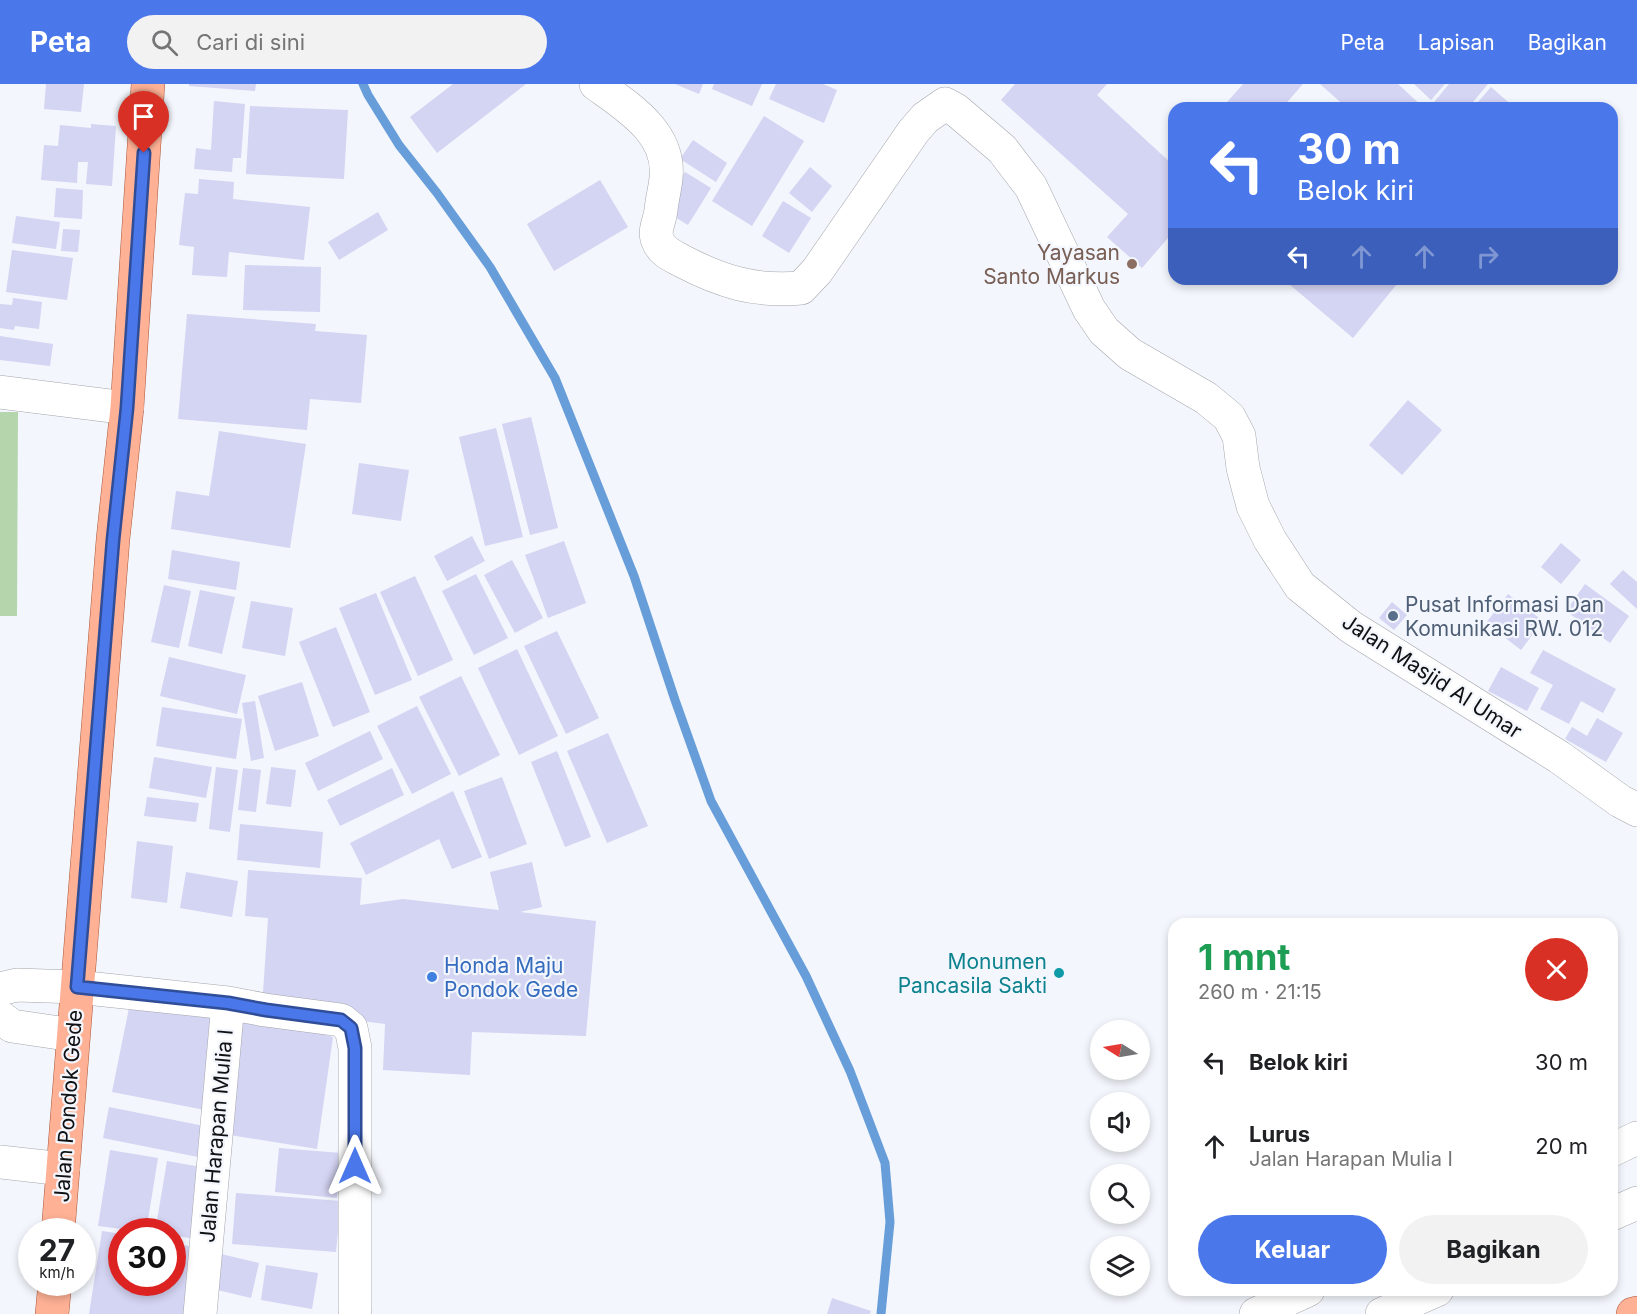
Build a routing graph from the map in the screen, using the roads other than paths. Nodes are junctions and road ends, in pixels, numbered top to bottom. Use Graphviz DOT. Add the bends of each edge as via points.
graph roads {
  1 [pos="148,84"];
  2 [pos="596,84"];
  3 [pos="956,94"];
  4 [pos="0,392"];
  5 [pos="127,408"];
  6 [pos="1637,810"];
  7 [pos="77,987"];
  8 [pos="0,989"];
  9 [pos="228,1003"];
  10 [pos="0,1017"];
  11 [pos="73,1035"];
  12 [pos="1637,1138"];
  13 [pos="1618,1147"];
  14 [pos="0,1162"];
  15 [pos="63,1168"];
  16 [pos="1637,1203"];
  17 [pos="1618,1211"];
  18 [pos="59,1218"];
  19 [pos="54,1296"];
  20 [pos="1295,1296"];
  21 [pos="1423,1296"];
  22 [pos="355,1309"];
  23 [pos="52,1314"];
  24 [pos="200,1314"];
  25 [pos="1256,1314"];
  26 [pos="1382,1314"];
  1 -- 5 [label="main road, Jalan Pondok Gede"];
  2 -- 3 [label="street, Jalan Masjid Al Umar" via="632,110 656,136 662,149 666,178 656,228 658,241 666,252 735,284 762,289 801,288 818,271 913,132"];
  3 -- 6 [label="street, Jalan Masjid Al Umar" via="956,110 1002,149 1031,187 1089,309 1104,331 1130,354 1206,398 1229,417 1239,436 1253,506 1300,586 1352,627"];
  4 -- 5 [label="street"];
  5 -- 7 [label="main road, Jalan Pondok Gede"];
  7 -- 8 [label="street, Jalan Harapan Mulia I" via="17,985"];
  7 -- 9 [label="street, Jalan Harapan Mulia I"];
  7 -- 11 [label="main road, Jalan Pondok Gede"];
  9 -- 22 [label="street" via="341,1020 351,1028 355,1048"];
  9 -- 24 [label="street, Jalan Harapan Mulia I"];
  10 -- 11 [label="street" via="12,1026"];
  11 -- 15 [label="main road, Jalan Pondok Gede"];
  12 -- 13 [label="street"];
  14 -- 15 [label="street"];
  15 -- 18 [label="main road, Jalan Pondok Gede"];
  16 -- 17 [label="street"];
  19 -- 23 [label="main road"];
  20 -- 25 [label="street"];
  21 -- 26 [label="street"];
}
